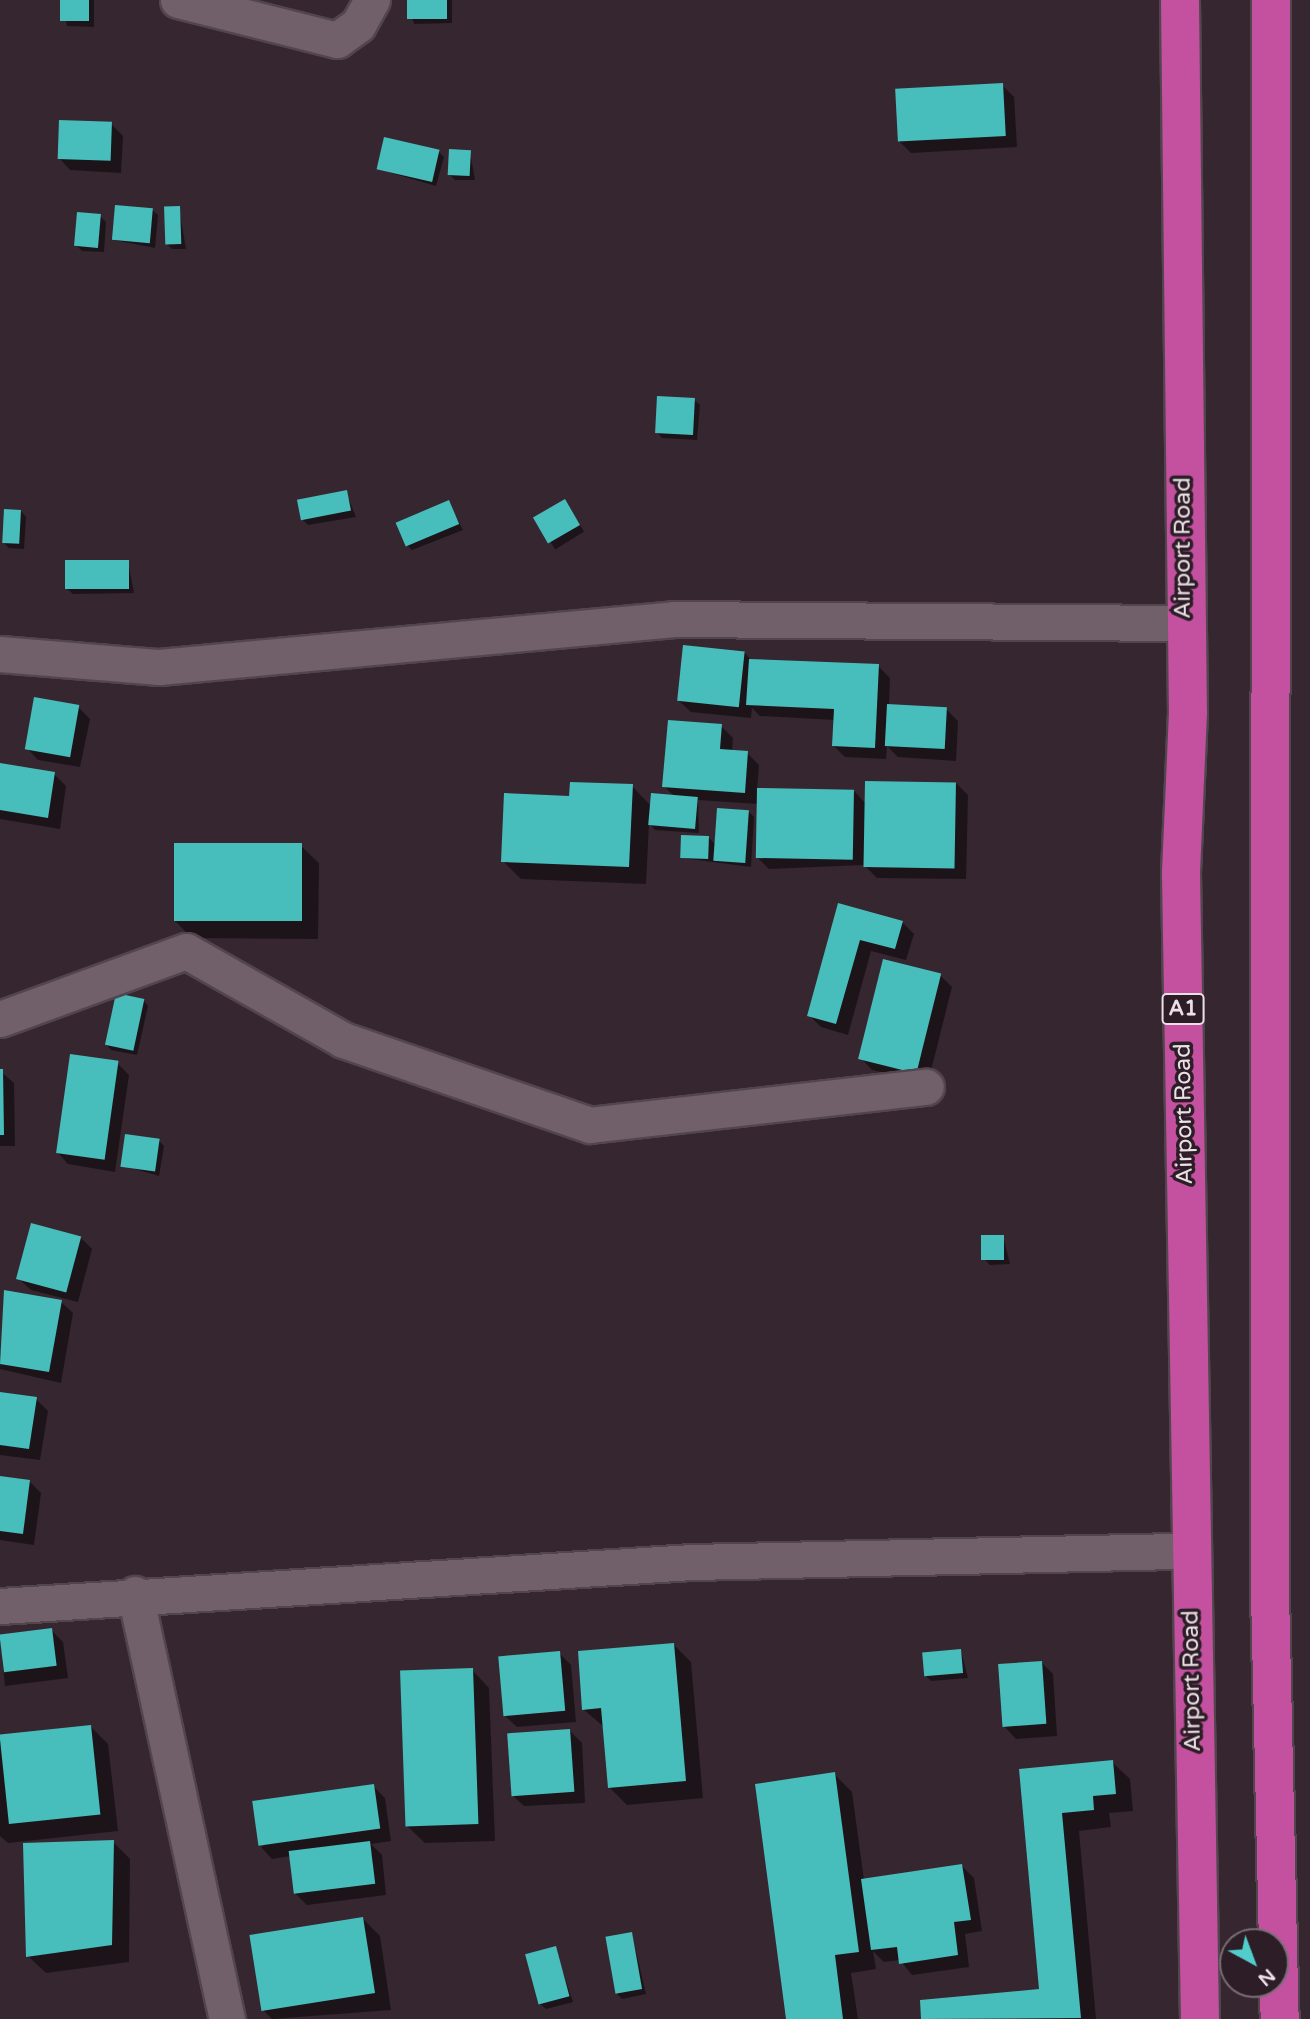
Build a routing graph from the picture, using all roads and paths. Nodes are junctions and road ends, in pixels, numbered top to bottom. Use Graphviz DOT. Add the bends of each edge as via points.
graph roads {
  1 [pos="178,0"];
  2 [pos="372,0"];
  3 [pos="1180,0"];
  4 [pos="1271,0"];
  5 [pos="1183,622"];
  6 [pos="0,654"];
  7 [pos="0,1019"];
  8 [pos="926,1087"];
  9 [pos="1189,1550"];
  10 [pos="135,1594"];
  11 [pos="0,1606"];
  12 [pos="227,2019"];
  13 [pos="1200,2019"];
  14 [pos="1280,2019"];
  1 -- 2 [label="street" via="337,40 358,25"];
  3 -- 5 [label="highway, Airport Road / A1"];
  4 -- 14 [label="highway" via="1270,1593"];
  5 -- 6 [label="street" via="674,618 159,667"];
  5 -- 9 [label="highway, Airport Road / A1"];
  7 -- 8 [label="street" via="186,951 343,1040 590,1125"];
  9 -- 10 [label="street" via="692,1562"];
  9 -- 13 [label="highway, Airport Road / A1"];
  10 -- 11 [label="street"];
  10 -- 12 [label="street"];
}
